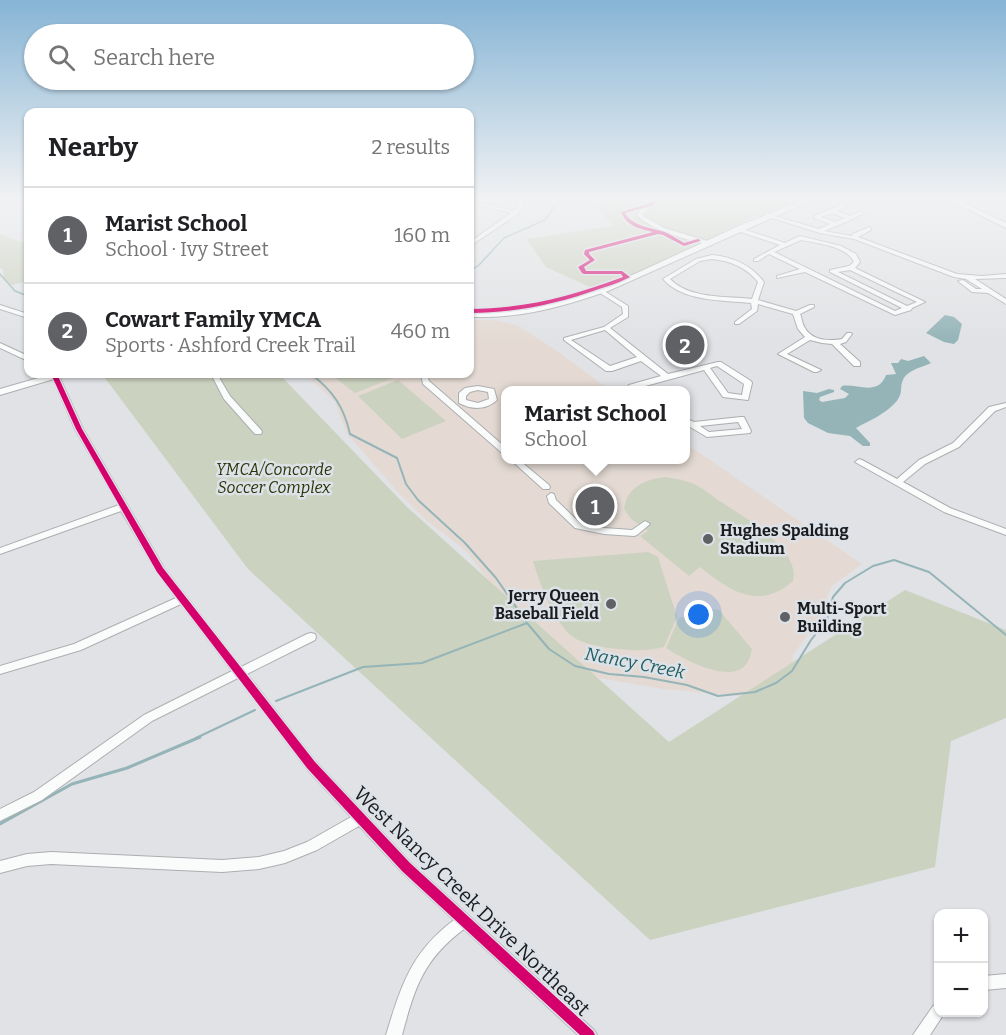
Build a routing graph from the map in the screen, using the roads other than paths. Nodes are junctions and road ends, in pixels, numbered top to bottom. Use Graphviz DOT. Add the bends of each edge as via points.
graph roads {
  1 [pos="702,246"];
  2 [pos="779,246"];
  3 [pos="837,246"];
  4 [pos="877,246"];
  5 [pos="769,252"];
  6 [pos="674,260"];
  7 [pos="756,260"];
  8 [pos="689,265"];
  9 [pos="851,268"];
  10 [pos="961,268"];
  11 [pos="804,270"];
  12 [pos="832,271"];
  13 [pos="754,272"];
  14 [pos="816,274"];
  15 [pos="744,276"];
  16 [pos="1006,276"];
  17 [pos="779,277"];
  18 [pos="960,278"];
  19 [pos="969,278"];
  20 [pos="759,289"];
  21 [pos="599,290"];
  22 [pos="988,291"];
  23 [pos="737,299"];
  24 [pos="754,302"];
  25 [pos="1006,302"];
  26 [pos="812,306"];
  27 [pos="0,307"];
  28 [pos="909,309"];
  29 [pos="796,313"];
  30 [pos="474,314"];
  31 [pos="24,315"];
  32 [pos="737,323"];
  33 [pos="606,328"];
  34 [pos="849,334"];
  35 [pos="810,337"];
  36 [pos="835,343"];
  37 [pos="0,345"];
  38 [pos="24,352"];
  39 [pos="18,354"];
  40 [pos="24,357"];
  41 [pos="642,358"];
  42 [pos="857,364"];
  43 [pos="706,367"];
  44 [pos="817,370"];
  45 [pos="667,377"];
  46 [pos="44,378"];
  47 [pos="58,378"];
  48 [pos="216,378"];
  49 [pos="425,378"];
  50 [pos="636,386"];
  51 [pos="468,390"];
  52 [pos="0,392"];
  53 [pos="442,396"];
  54 [pos="486,404"];
  55 [pos="1006,405"];
  56 [pos="464,415"];
  57 [pos="690,422"];
  58 [pos="690,423"];
  59 [pos="258,432"];
  60 [pos="501,447"];
  61 [pos="859,462"];
  62 [pos="520,464"];
  63 [pos="897,483"];
  64 [pos="123,507"];
  65 [pos="645,524"];
  66 [pos="1006,532"];
  67 [pos="0,552"];
  68 [pos="182,598"];
  69 [pos="311,637"];
  70 [pos="0,670"];
  71 [pos="240,672"];
  72 [pos="0,815"];
  73 [pos="361,818"];
  74 [pos="0,867"];
  75 [pos="464,920"];
  76 [pos="1006,981"];
  77 [pos="988,983"];
  78 [pos="934,1017"];
  79 [pos="394,1035"];
  80 [pos="589,1035"];
  81 [pos="921,1035"];
  1 -- 6 [label="main road"];
  2 -- 5 [label="street"];
  3 -- 9 [label="street" via="854,255 857,262"];
  4 -- 18 [label="street"];
  5 -- 7 [label="street"];
  5 -- 11 [label="street"];
  6 -- 8 [label="street"];
  6 -- 21 [label="main road"];
  8 -- 13 [label="street" via="704,258 720,258"];
  8 -- 23 [label="street" via="667,276 667,282 688,292"];
  9 -- 12 [label="street"];
  9 -- 28 [label="street" via="922,302"];
  10 -- 18 [label="street"];
  11 -- 14 [label="street"];
  11 -- 17 [label="street"];
  12 -- 14 [label="street"];
  12 -- 28 [label="street"];
  13 -- 15 [label="street"];
  13 -- 20 [label="street" via="761,282"];
  14 -- 28 [label="street" via="895,314"];
  16 -- 19 [label="street"];
  18 -- 19 [label="street"];
  18 -- 22 [label="street" via="974,291"];
  19 -- 22 [label="street"];
  20 -- 23 [label="street"];
  20 -- 24 [label="street"];
  21 -- 30 [label="main road" via="532,311"];
  21 -- 33 [label="street" via="625,306 626,315"];
  22 -- 25 [label="street"];
  23 -- 24 [label="street"];
  24 -- 29 [label="street"];
  24 -- 32 [label="street" via="752,315"];
  26 -- 29 [label="street"];
  27 -- 31 [label="street"];
  29 -- 35 [label="street" via="804,333"];
  33 -- 41 [label="street"];
  33 -- 41 [label="street" via="566,339 609,369"];
  34 -- 36 [label="street" via="844,341"];
  35 -- 36 [label="street"];
  35 -- 44 [label="street" via="782,354"];
  36 -- 42 [label="street"];
  37 -- 39 [label="street"];
  38 -- 39 [label="street"];
  39 -- 40 [label="street"];
  41 -- 45 [label="street"];
  43 -- 43 [label="street" via="718,364 748,383 745,398 726,395"];
  43 -- 45 [label="street"];
  45 -- 50 [label="street"];
  46 -- 52 [label="main road"];
  47 -- 64 [label="street, West Nancy Creek Drive Northeast" via="70,412"];
  48 -- 59 [label="street" via="227,397"];
  49 -- 53 [label="street"];
  51 -- 53 [label="street"];
  51 -- 54 [label="street" via="462,395 465,403"];
  51 -- 54 [label="street" via="483,388 491,392 494,397"];
  53 -- 56 [label="street"];
  54 -- 56 [label="street"];
  55 -- 63 [label="street" via="992,409 956,445 922,462"];
  56 -- 60 [label="street"];
  57 -- 58 [label="street" via="741,419 747,431 707,435"];
  61 -- 63 [label="street"];
  62 -- 65 [label="street" via="578,526 634,533"];
  63 -- 66 [label="street" via="947,510"];
  64 -- 67 [label="street"];
  64 -- 68 [label="street, West Nancy Creek Drive Northeast" via="160,570"];
  68 -- 70 [label="street" via="76,646"];
  68 -- 71 [label="street, West Nancy Creek Drive Northeast"];
  69 -- 71 [label="street"];
  71 -- 72 [label="street" via="148,718 38,796"];
  71 -- 73 [label="street, West Nancy Creek Drive Northeast" via="311,765"];
  73 -- 74 [label="street" via="312,846 259,863 222,866 51,858"];
  73 -- 75 [label="street, West Nancy Creek Drive Northeast" via="406,867"];
  75 -- 79 [label="street" via="437,941 417,972"];
  75 -- 80 [label="street, West Nancy Creek Drive Northeast"];
  76 -- 77 [label="street"];
  78 -- 81 [label="street"];
}
